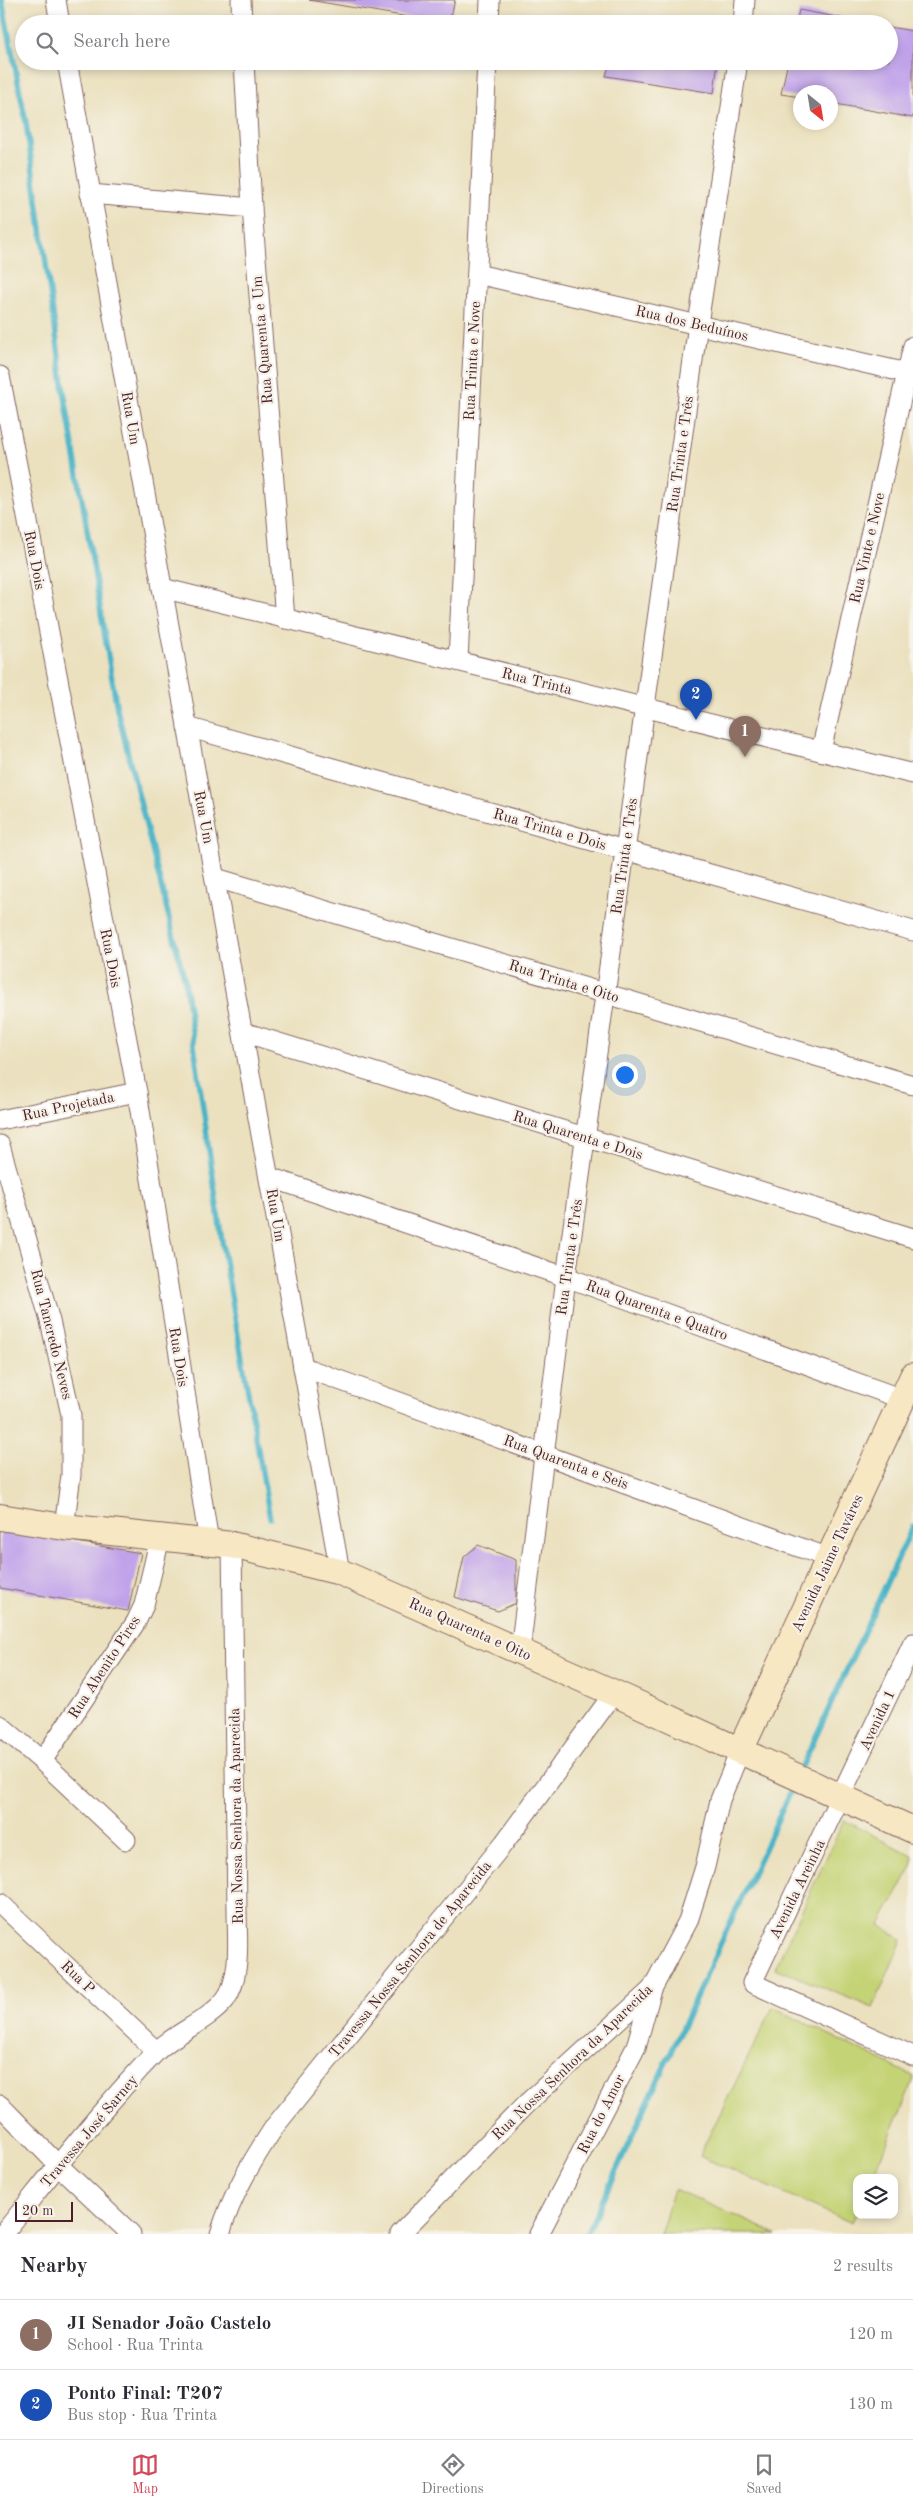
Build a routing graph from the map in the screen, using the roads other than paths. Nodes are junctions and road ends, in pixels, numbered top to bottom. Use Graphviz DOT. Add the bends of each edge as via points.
graph roads {
  1 [pos="56,0"];
  2 [pos="241,0"];
  3 [pos="490,0"];
  4 [pos="745,0"];
  5 [pos="58,15"];
  6 [pos="242,15"];
  7 [pos="489,15"];
  8 [pos="744,15"];
  9 [pos="68,70"];
  10 [pos="244,70"];
  11 [pos="487,70"];
  12 [pos="737,70"];
  13 [pos="90,194"];
  14 [pos="252,208"];
  15 [pos="477,274"];
  16 [pos="698,324"];
  17 [pos="913,346"];
  18 [pos="907,373"];
  19 [pos="0,376"];
  20 [pos="162,588"];
  21 [pos="285,619"];
  22 [pos="458,661"];
  23 [pos="645,707"];
  24 [pos="187,727"];
  25 [pos="821,751"];
  26 [pos="913,774"];
  27 [pos="625,850"];
  28 [pos="216,878"];
  29 [pos="913,932"];
  30 [pos="605,994"];
  31 [pos="243,1032"];
  32 [pos="913,1085"];
  33 [pos="136,1092"];
  34 [pos="0,1120"];
  35 [pos="585,1138"];
  36 [pos="0,1145"];
  37 [pos="269,1177"];
  38 [pos="913,1238"];
  39 [pos="566,1277"];
  40 [pos="303,1367"];
  41 [pos="913,1376"];
  42 [pos="902,1399"];
  43 [pos="543,1454"];
  44 [pos="0,1517"];
  45 [pos="64,1527"];
  46 [pos="160,1538"];
  47 [pos="220,1544"];
  48 [pos="829,1558"];
  49 [pos="340,1572"];
  50 [pos="913,1643"];
  51 [pos="520,1651"];
  52 [pos="614,1692"];
  53 [pos="0,1726"];
  54 [pos="740,1751"];
  55 [pos="42,1761"];
  56 [pos="836,1793"];
  57 [pos="913,1830"];
  58 [pos="126,1840"];
  59 [pos="0,1903"];
  60 [pos="652,1988"];
  61 [pos="156,2051"];
  62 [pos="913,2056"];
  63 [pos="0,2105"];
  64 [pos="58,2166"];
  65 [pos="3,2234"];
  66 [pos="131,2234"];
  67 [pos="220,2234"];
  68 [pos="400,2234"];
  69 [pos="539,2234"];
  1 -- 5 [label="street"];
  2 -- 6 [label="street"];
  3 -- 7 [label="street"];
  4 -- 8 [label="street"];
  9 -- 13 [label="street, Rua Um"];
  10 -- 14 [label="street, Rua Quarenta e Um"];
  11 -- 15 [label="street, Rua Trinta e Nove"];
  12 -- 16 [label="street, Rua Trinta e Três"];
  13 -- 14 [label="street"];
  13 -- 20 [label="street, Rua Um"];
  14 -- 21 [label="street, Rua Quarenta e Um"];
  15 -- 16 [label="street, Rua dos Beduínos"];
  15 -- 22 [label="street, Rua Trinta e Nove"];
  16 -- 18 [label="street, Rua dos Beduínos"];
  16 -- 23 [label="street, Rua Trinta e Três"];
  17 -- 18 [label="street, Rua Vinte e Nove"];
  18 -- 25 [label="street, Rua Vinte e Nove"];
  19 -- 33 [label="street, Rua Dois"];
  20 -- 21 [label="street, Rua Trinta"];
  20 -- 24 [label="street, Rua Um"];
  21 -- 22 [label="street, Rua Trinta"];
  22 -- 23 [label="street, Rua Trinta"];
  23 -- 25 [label="street, Rua Trinta"];
  23 -- 27 [label="street, Rua Trinta e Três"];
  24 -- 27 [label="street, Rua Trinta e Dois"];
  24 -- 28 [label="street, Rua Um"];
  25 -- 26 [label="street, Rua Trinta"];
  27 -- 29 [label="street, Rua Trinta e Dois"];
  27 -- 30 [label="street, Rua Trinta e Três"];
  28 -- 30 [label="street, Rua Trinta e Oito"];
  28 -- 31 [label="street, Rua Um"];
  30 -- 32 [label="street, Rua Trinta e Oito"];
  30 -- 35 [label="street, Rua Trinta e Três"];
  31 -- 35 [label="street, Rua Quarenta e Dois"];
  31 -- 37 [label="street, Rua Um"];
  33 -- 34 [label="street, Rua Projetada"];
  33 -- 47 [label="street, Rua Dois"];
  35 -- 38 [label="street, Rua Quarenta e Dois"];
  35 -- 39 [label="street, Rua Trinta e Três"];
  36 -- 45 [label="street, Rua Tancredo Neves" via="50,1321 71,1415 71,1474"];
  37 -- 39 [label="street, Rua Quarenta e Quatro"];
  37 -- 40 [label="street, Rua Um"];
  39 -- 42 [label="street, Rua Quarenta e Quatro"];
  39 -- 43 [label="street, Rua Trinta e Três"];
  40 -- 43 [label="street, Rua Quarenta e Seis"];
  40 -- 49 [label="street, Rua Um"];
  41 -- 42 [label="main road, Avenida Jaime Taváres"];
  42 -- 48 [label="main road, Avenida Jaime Taváres"];
  43 -- 48 [label="street, Rua Quarenta e Seis"];
  43 -- 51 [label="street, Rua Trinta e Três"];
  44 -- 45 [label="main road, Rua Quarenta e Oito"];
  45 -- 46 [label="main road, Rua Quarenta e Oito"];
  46 -- 47 [label="main road, Rua Quarenta e Oito"];
  46 -- 55 [label="street, Rua Abenito Pires" via="144,1605 136,1622"];
  47 -- 49 [label="main road, Rua Quarenta e Oito"];
  47 -- 61 [label="street, Rua Nossa Senhora da Aparecida" via="237,1956 233,1984 225,2000"];
  48 -- 54 [label="main road, Avenida Jaime Taváres"];
  49 -- 51 [label="main road, Rua Quarenta e Oito"];
  50 -- 56 [label="street, Avenida 1"];
  51 -- 52 [label="main road, Rua Quarenta e Oito"];
  52 -- 54 [label="main road, Rua Quarenta e Oito"];
  52 -- 67 [label="street, Travessa Nossa Senhora de Aparecida" via="504,1843 275,2126 246,2170"];
  53 -- 55 [label="street"];
  54 -- 56 [label="main road, Rua Quarenta e Oito"];
  54 -- 60 [label="street, Rua Nossa Senhora da Aparecida" via="720,1800 688,1921"];
  55 -- 58 [label="street"];
  56 -- 57 [label="main road, Rua Quarenta e Oito"];
  56 -- 62 [label="street, Avenida Areinha" via="752,1983"];
  59 -- 61 [label="street, Rua P"];
  60 -- 68 [label="street, Rua Nossa Senhora da Aparecida" via="525,2105"];
  60 -- 69 [label="street, Rua do Amor" via="636,2047"];
  61 -- 64 [label="street, Travessa José Sarney"];
  63 -- 64 [label="street"];
  64 -- 65 [label="street, Travessa José Sarney"];
  64 -- 66 [label="street"];
}
